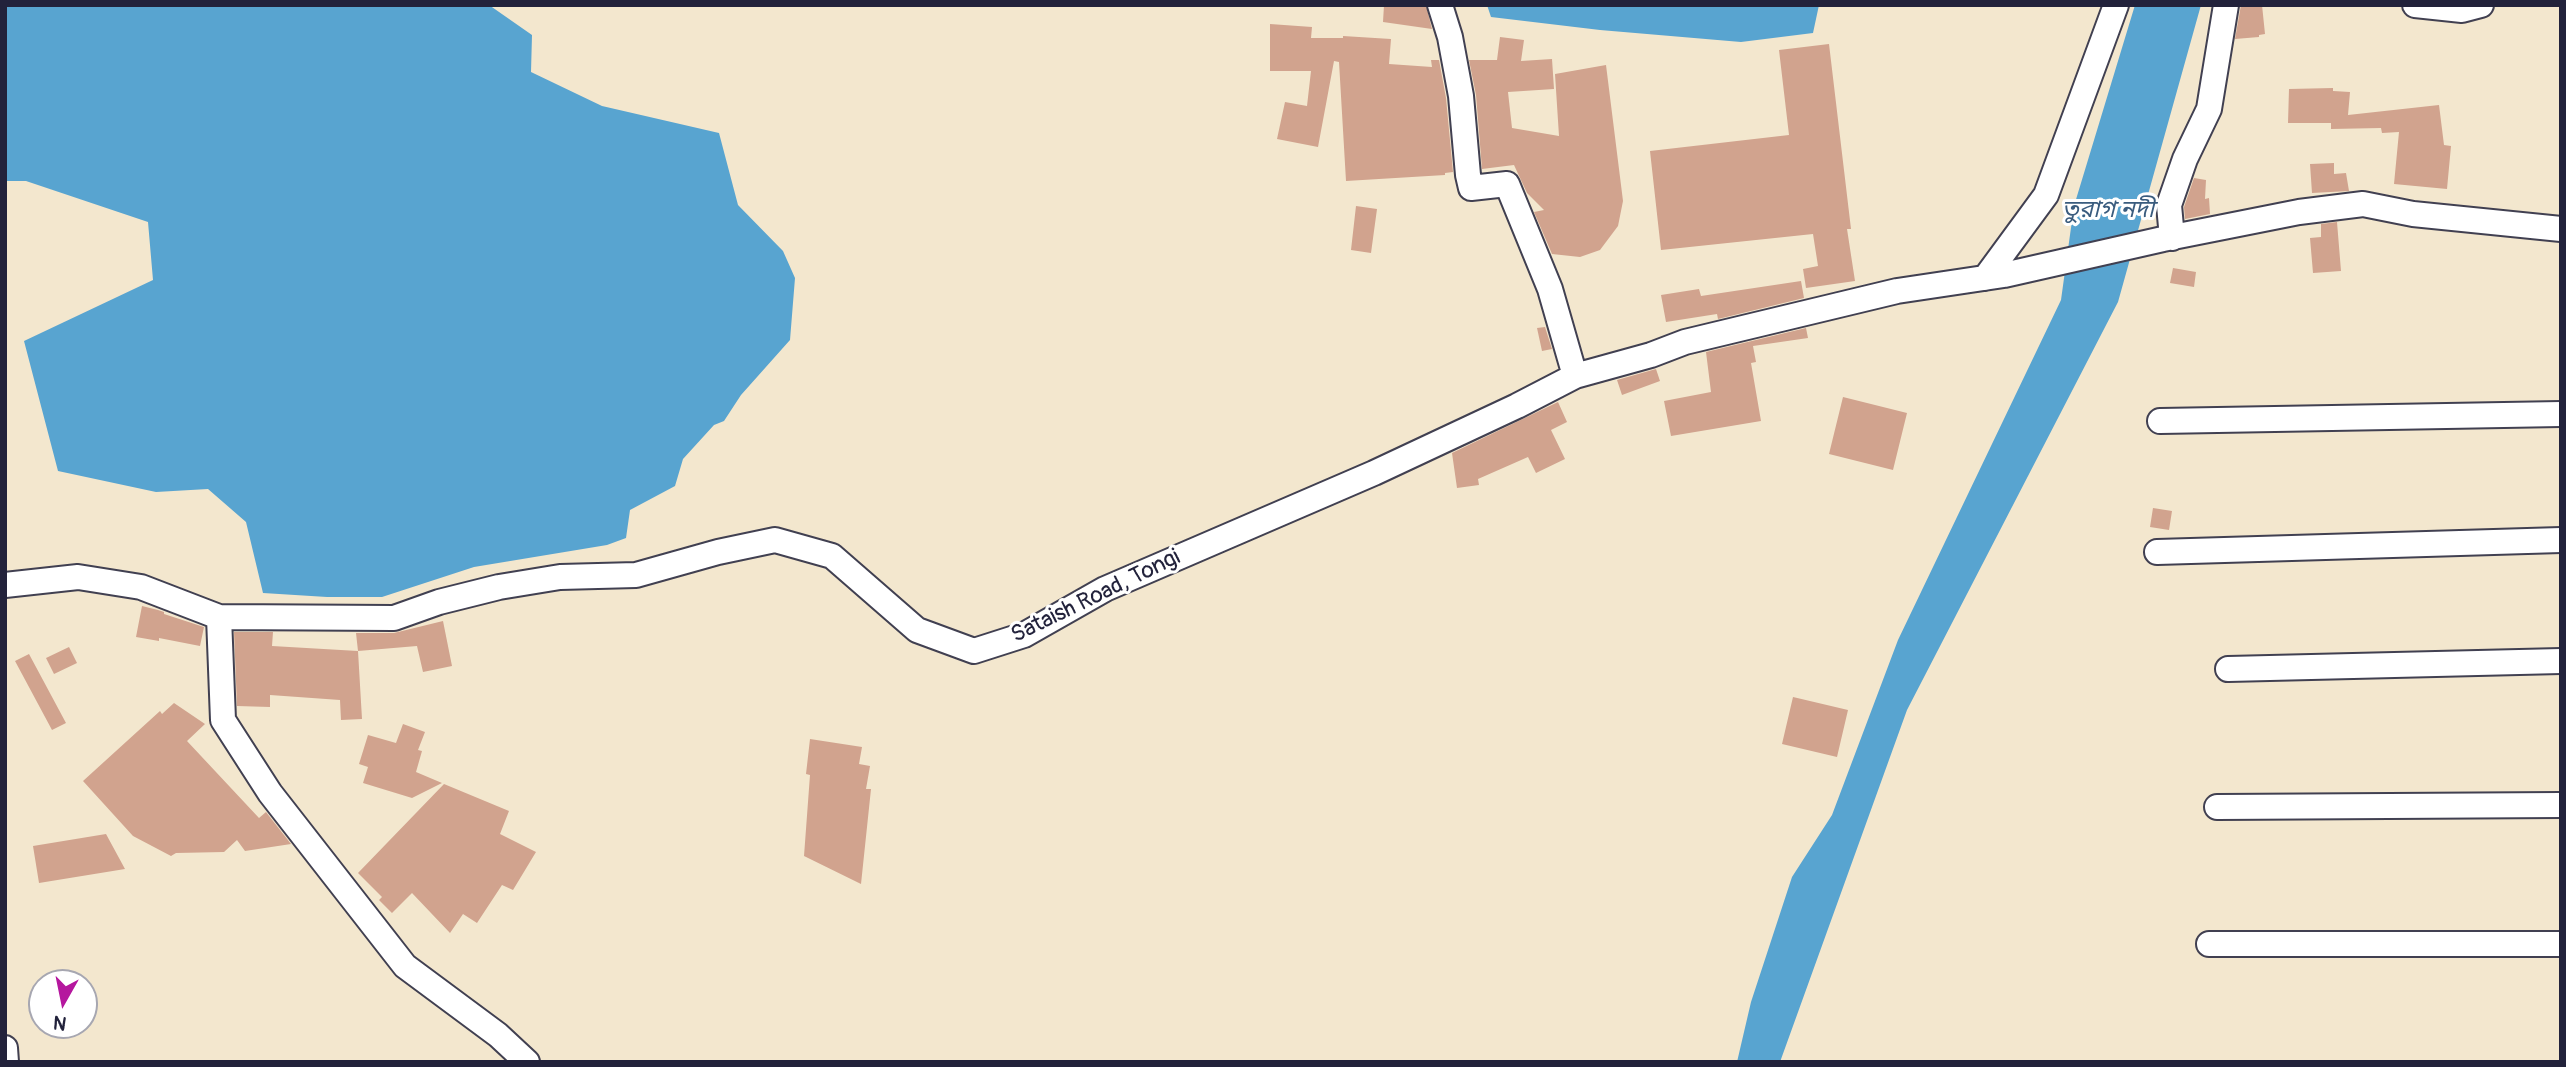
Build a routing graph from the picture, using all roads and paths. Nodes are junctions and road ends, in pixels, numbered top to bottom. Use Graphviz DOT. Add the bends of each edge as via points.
graph roads {
  1 [pos="1440,5"];
  2 [pos="2116,5"];
  3 [pos="2226,5"];
  4 [pos="2415,5"];
  5 [pos="2482,5"];
  6 [pos="2561,229"];
  7 [pos="2168,238"];
  8 [pos="1994,276"];
  9 [pos="1575,376"];
  10 [pos="2561,414"];
  11 [pos="2160,421"];
  12 [pos="2561,540"];
  13 [pos="2157,552"];
  14 [pos="5,585"];
  15 [pos="219,617"];
  16 [pos="2561,661"];
  17 [pos="2228,668"];
  18 [pos="2561,805"];
  19 [pos="2217,807"];
  20 [pos="2209,944"];
  21 [pos="2561,944"];
  22 [pos="5,1048"];
  23 [pos="6,1062"];
  24 [pos="527,1062"];
  1 -- 9 [label="street" via="1461,96 1471,188 1507,184 1550,289"];
  2 -- 8 [label="street" via="2046,195"];
  3 -- 7 [label="street" via="2209,109 2169,205"];
  4 -- 5 [label="street" via="2462,10"];
  6 -- 7 [label="street, Sataish Road, Tongi" via="2413,214 2363,204"];
  7 -- 8 [label="street, Sataish Road, Tongi"];
  8 -- 9 [label="street, Sataish Road, Tongi" via="1897,291 1685,342"];
  9 -- 15 [label="street, Sataish Road, Tongi" via="1374,473 1105,589 1024,635 974,651 917,630 832,556 775,540 636,575 560,577 499,587 394,618"];
  10 -- 11 [label="street"];
  12 -- 13 [label="street"];
  14 -- 15 [label="street, Sataish Road, Tongi" via="78,577 141,587"];
  15 -- 24 [label="street" via="223,720 270,793 405,966"];
  16 -- 17 [label="street"];
  18 -- 19 [label="street"];
  20 -- 21 [label="street"];
  22 -- 23 [label="street"];
}
